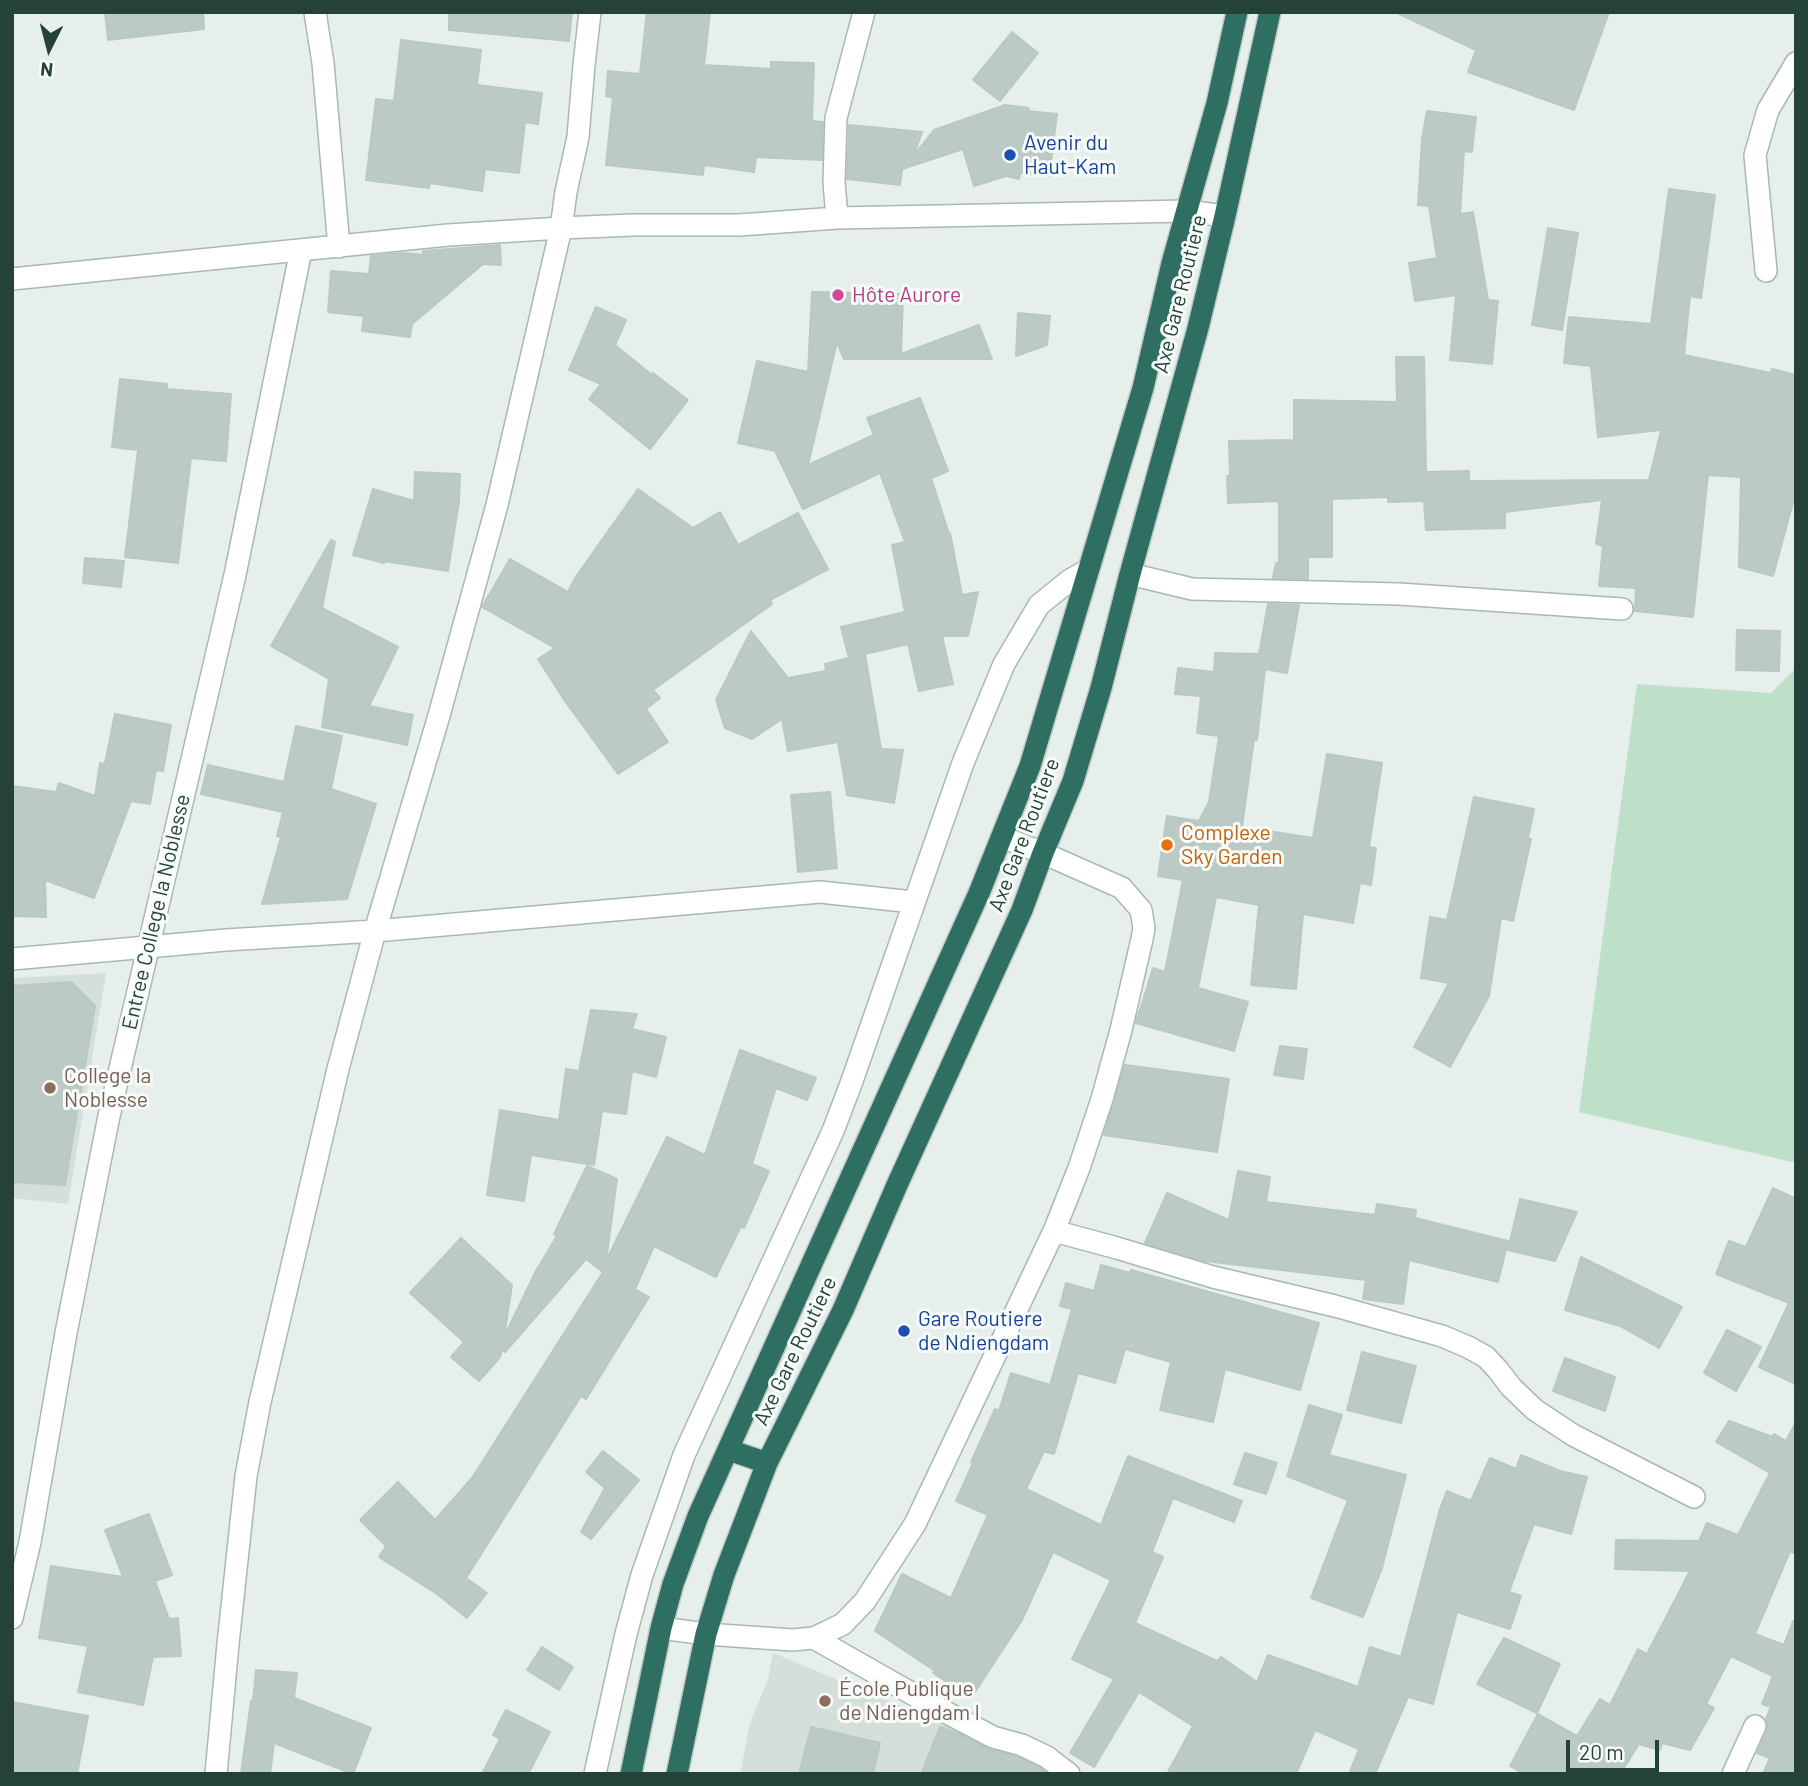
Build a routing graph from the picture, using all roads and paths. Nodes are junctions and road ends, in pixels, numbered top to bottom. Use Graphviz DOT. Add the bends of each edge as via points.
graph roads {
  1 [pos="315,12"];
  2 [pos="590,12"];
  3 [pos="864,12"];
  4 [pos="1237,12"];
  5 [pos="1270,12"];
  6 [pos="1796,63"];
  7 [pos="1186,211"];
  8 [pos="1225,216"];
  9 [pos="837,218"];
  10 [pos="561,228"];
  11 [pos="339,247"];
  12 [pos="301,250"];
  13 [pos="1766,271"];
  14 [pos="12,279"];
  15 [pos="1088,570"];
  16 [pos="1130,574"];
  17 [pos="1622,609"];
  18 [pos="1002,837"];
  19 [pos="1042,853"];
  20 [pos="913,902"];
  21 [pos="375,931"];
  22 [pos="148,946"];
  23 [pos="12,959"];
  24 [pos="1054,1231"];
  25 [pos="729,1450"];
  26 [pos="767,1463"];
  27 [pos="1694,1497"];
  28 [pos="12,1618"];
  29 [pos="661,1628"];
  30 [pos="706,1634"];
  31 [pos="814,1638"];
  32 [pos="1755,1726"];
  33 [pos="216,1774"];
  34 [pos="595,1774"];
  35 [pos="631,1774"];
  36 [pos="677,1774"];
  37 [pos="1069,1774"];
  38 [pos="1733,1774"];
  1 -- 11 [label="street"];
  2 -- 10 [label="street" via="578,137"];
  3 -- 9 [label="street" via="836,118"];
  4 -- 7 [label="highway, Axe Gare Routiere"];
  5 -- 8 [label="highway, Axe Gare Routiere"];
  6 -- 13 [label="street" via="1768,110 1755,155"];
  7 -- 8 [label="street"];
  7 -- 9 [label="street"];
  7 -- 15 [label="highway, Axe Gare Routiere" via="1143,388"];
  8 -- 16 [label="highway, Axe Gare Routiere"];
  9 -- 10 [label="street"];
  10 -- 11 [label="street"];
  10 -- 21 [label="street" via="497,505"];
  11 -- 12 [label="street"];
  12 -- 14 [label="street"];
  12 -- 22 [label="street, Entree College la Noblesse" via="235,575"];
  15 -- 18 [label="highway, Axe Gare Routiere" via="1030,766"];
  15 -- 20 [label="street" via="1039,605 1004,664"];
  16 -- 17 [label="street" via="1192,589 1399,594"];
  16 -- 19 [label="highway, Axe Gare Routiere" via="1073,781"];
  18 -- 19 [label="street"];
  18 -- 25 [label="highway, Axe Gare Routiere"];
  19 -- 24 [label="street" via="1122,888 1141,910 1144,928 1102,1099"];
  19 -- 26 [label="highway, Axe Gare Routiere" via="1022,910 843,1310"];
  20 -- 21 [label="street" via="820,892"];
  20 -- 34 [label="street" via="833,1131 684,1455 642,1574"];
  21 -- 22 [label="street"];
  21 -- 33 [label="street" via="338,1069 250,1451"];
  22 -- 23 [label="street"];
  22 -- 28 [label="street, Entree College la Noblesse" via="107,1130"];
  24 -- 27 [label="street" via="1442,1336 1486,1357 1535,1410 1573,1436"];
  24 -- 31 [label="street" via="915,1524 854,1614"];
  25 -- 26 [label="highway"];
  25 -- 29 [label="highway, Axe Gare Routiere" via="698,1516"];
  26 -- 30 [label="highway, Axe Gare Routiere" via="723,1575"];
  29 -- 30 [label="street"];
  29 -- 35 [label="highway, Axe Gare Routiere"];
  30 -- 31 [label="street"];
  30 -- 36 [label="highway, Axe Gare Routiere"];
  31 -- 37 [label="street" via="993,1737 1047,1757"];
  32 -- 38 [label="street"];
}
